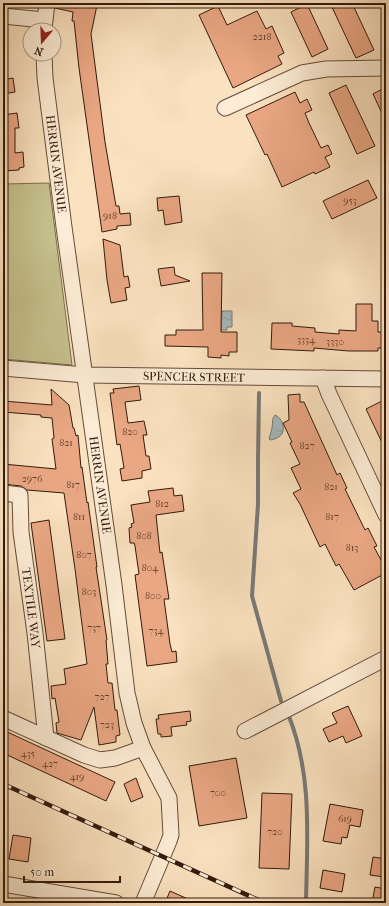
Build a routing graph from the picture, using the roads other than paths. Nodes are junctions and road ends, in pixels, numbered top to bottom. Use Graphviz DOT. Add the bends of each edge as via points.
graph roads {
  1 [pos="47,3"];
  2 [pos="3,16"];
  3 [pos="30,22"];
  4 [pos="44,22"];
  5 [pos="45,62"];
  6 [pos="386,68"];
  7 [pos="226,108"];
  8 [pos="3,368"];
  9 [pos="85,375"];
  10 [pos="323,378"];
  11 [pos="386,379"];
  12 [pos="3,494"];
  13 [pos="386,515"];
  14 [pos="386,658"];
  15 [pos="3,718"];
  16 [pos="245,731"];
  17 [pos="46,738"];
  18 [pos="143,748"];
  19 [pos="3,884"];
  20 [pos="116,903"];
  21 [pos="143,903"];
  1 -- 4 [label="street"];
  2 -- 3 [label="street"];
  5 -- 9 [label="street, HERRIN AVENUE" via="63,221"];
  6 -- 7 [label="street" via="326,69 302,73"];
  8 -- 9 [label="street, SPENCER STREET"];
  9 -- 10 [label="street, SPENCER STREET"];
  9 -- 18 [label="street, HERRIN AVENUE" via="127,693"];
  10 -- 11 [label="street, SPENCER STREET"];
  10 -- 13 [label="street"];
  12 -- 17 [label="street, TEXTILE WAY" via="20,495 21,532"];
  14 -- 16 [label="street"];
  15 -- 17 [label="street"];
  17 -- 18 [label="street" via="100,760 115,758"];
  18 -- 21 [label="street, HERRIN AVENUE" via="169,798 171,835"];
  19 -- 20 [label="street"];
}
